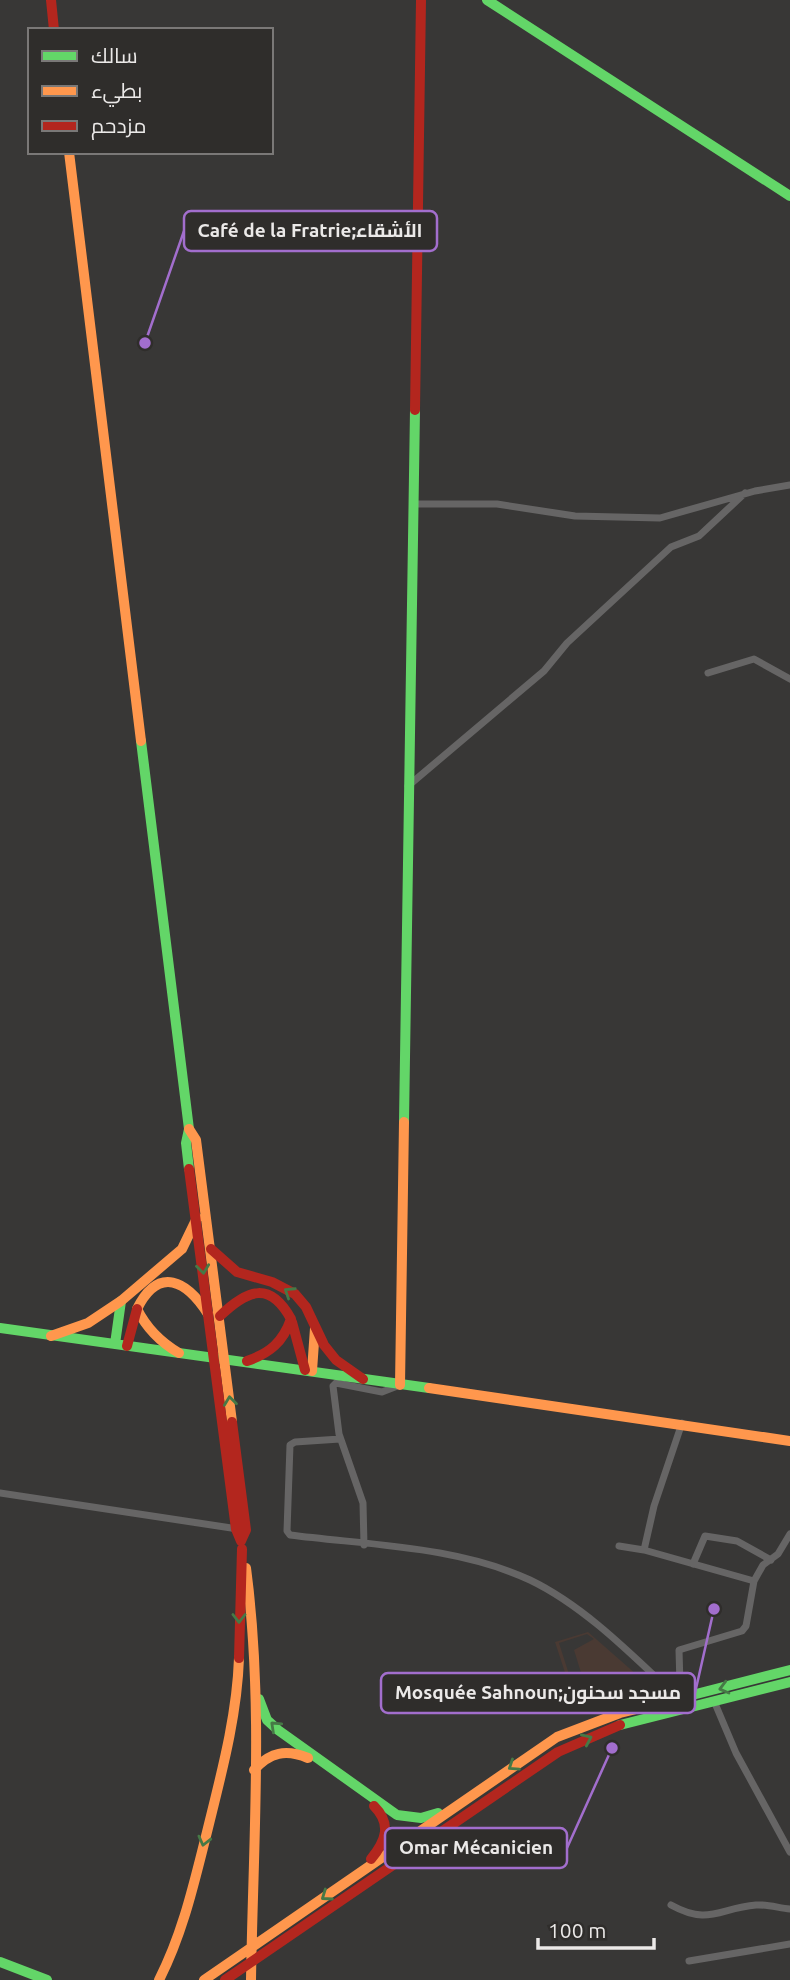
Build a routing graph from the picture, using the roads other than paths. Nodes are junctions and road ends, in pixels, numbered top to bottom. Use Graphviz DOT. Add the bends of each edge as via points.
graph roads {
  1 [pos="51,0"];
  2 [pos="421,0"];
  3 [pos="487,0"];
  4 [pos="54,28"];
  5 [pos="69,154"];
  6 [pos="790,196"];
  7 [pos="790,485"];
  8 [pos="745,493"];
  9 [pos="413,504"];
  10 [pos="708,673"];
  11 [pos="790,679"];
  12 [pos="408,786"];
  13 [pos="188,1129"];
  14 [pos="197,1218"];
  15 [pos="211,1249"];
  16 [pos="121,1301"];
  17 [pos="137,1309"];
  18 [pos="214,1315"];
  19 [pos="291,1319"];
  20 [pos="0,1328"];
  21 [pos="314,1328"];
  22 [pos="51,1336"];
  23 [pos="115,1344"];
  24 [pos="127,1346"];
  25 [pos="180,1353"];
  26 [pos="247,1361"];
  27 [pos="308,1370"];
  28 [pos="363,1379"];
  29 [pos="400,1385"];
  30 [pos="682,1423"];
  31 [pos="340,1439"];
  32 [pos="790,1441"];
  33 [pos="0,1493"];
  34 [pos="241,1529"];
  35 [pos="790,1534"];
  36 [pos="242,1545"];
  37 [pos="364,1545"];
  38 [pos="619,1546"];
  39 [pos="644,1550"];
  40 [pos="771,1560"];
  41 [pos="693,1564"];
  42 [pos="754,1581"];
  43 [pos="790,1670"];
  44 [pos="790,1682"];
  45 [pos="256,1691"];
  46 [pos="680,1701"];
  47 [pos="714,1701"];
  48 [pos="254,1770"];
  49 [pos="458,1805"];
  50 [pos="790,1852"];
  51 [pos="359,1873"];
  52 [pos="671,1905"];
  53 [pos="790,1910"];
  54 [pos="790,1944"];
  55 [pos="689,1961"];
  56 [pos="0,1962"];
  57 [pos="47,1980"];
  58 [pos="159,1980"];
  59 [pos="204,1980"];
  60 [pos="225,1980"];
  61 [pos="251,1980"];
  1 -- 4 [label="main road"];
  2 -- 9 [label="main road"];
  3 -- 6 [label="main road"];
  5 -- 13 [label="main road"];
  7 -- 8 [label="street"];
  8 -- 9 [label="street" via="660,518 575,516 497,504"];
  8 -- 12 [label="street" via="699,536 671,547 567,643 544,671"];
  9 -- 12 [label="main road"];
  10 -- 11 [label="street" via="754,659"];
  12 -- 29 [label="main road"];
  13 -- 14 [label="main road"];
  13 -- 15 [label="main road" via="196,1140"];
  14 -- 16 [label="main road" via="181,1249"];
  14 -- 18 [label="main road, one-way"];
  15 -- 18 [label="main road"];
  21 -- 15 [label="main road, one-way" via="295,1294 237,1272"];
  16 -- 22 [label="main road" via="88,1323"];
  16 -- 23 [label="main road"];
  17 -- 18 [label="main road" via="146,1294 160,1284 174,1282 185,1285"];
  17 -- 24 [label="main road"];
  17 -- 25 [label="main road" via="146,1329"];
  18 -- 19 [label="main road" via="249,1293 264,1292 275,1298"];
  18 -- 34 [label="main road"];
  19 -- 26 [label="main road" via="287,1335 277,1347"];
  19 -- 27 [label="main road"];
  20 -- 22 [label="main road"];
  21 -- 27 [label="main road"];
  21 -- 28 [label="main road" via="337,1360"];
  22 -- 23 [label="main road"];
  23 -- 24 [label="main road"];
  24 -- 25 [label="main road"];
  25 -- 26 [label="main road"];
  26 -- 27 [label="main road"];
  27 -- 28 [label="main road"];
  28 -- 29 [label="main road"];
  29 -- 30 [label="main road"];
  29 -- 31 [label="street" via="382,1392 334,1384"];
  30 -- 32 [label="main road"];
  30 -- 39 [label="street"];
  31 -- 37 [label="street" via="363,1503"];
  31 -- 37 [label="street" via="291,1444 287,1531"];
  33 -- 34 [label="street"];
  34 -- 36 [label="main road"];
  35 -- 40 [label="street"];
  36 -- 45 [label="main road" via="254,1624"];
  36 -- 58 [label="main road, one-way" via="238,1683 223,1767 177,1945"];
  37 -- 46 [label="street" via="440,1554 530,1580 596,1626"];
  38 -- 39 [label="street"];
  39 -- 41 [label="street"];
  40 -- 41 [label="street" via="737,1541 705,1536"];
  40 -- 42 [label="street"];
  41 -- 42 [label="street"];
  42 -- 46 [label="street" via="742,1631 679,1650"];
  43 -- 46 [label="main road, one-way"];
  44 -- 47 [label="main road"];
  45 -- 48 [label="main road"];
  49 -- 45 [label="main road, one-way" via="421,1818 397,1815 278,1730 267,1720"];
  46 -- 47 [label="main road"];
  46 -- 49 [label="main road, one-way" via="620,1713 557,1737"];
  60 -- 46 [label="main road, one-way" via="550,1757"];
  47 -- 50 [label="street" via="736,1753"];
  48 -- 51 [label="main road" via="278,1752 298,1753 378,1809 386,1827 385,1840"];
  48 -- 61 [label="main road"];
  49 -- 51 [label="main road"];
  51 -- 59 [label="main road, one-way"];
  52 -- 53 [label="street" via="698,1917 757,1905"];
  54 -- 55 [label="street"];
  56 -- 57 [label="main road"];
}
